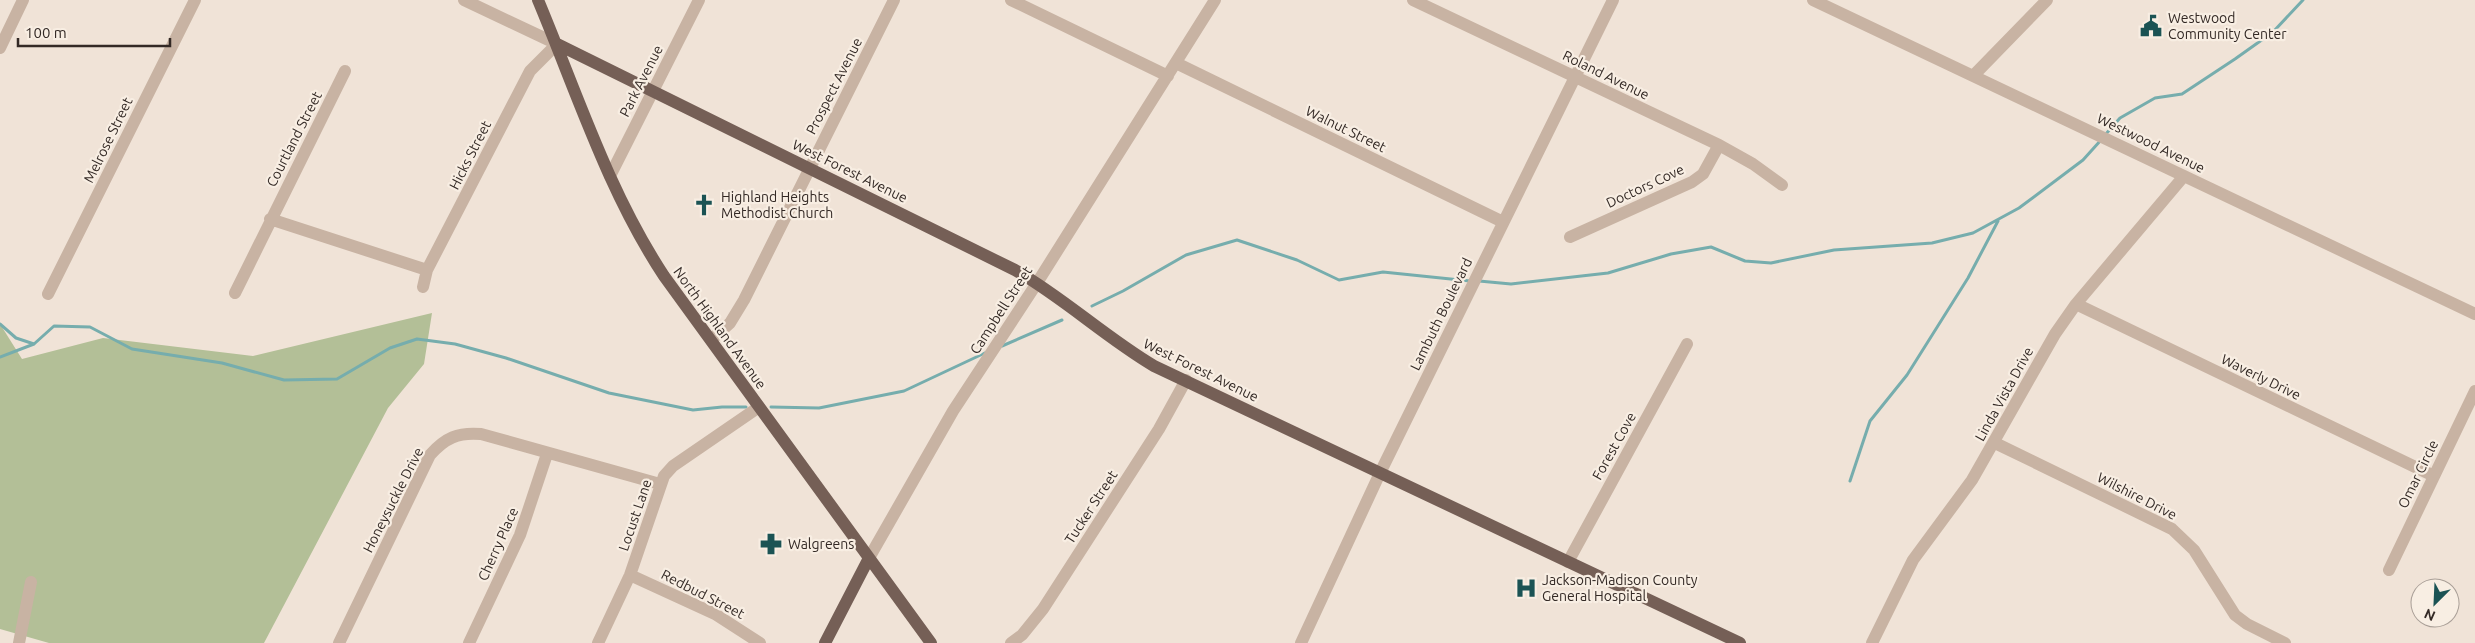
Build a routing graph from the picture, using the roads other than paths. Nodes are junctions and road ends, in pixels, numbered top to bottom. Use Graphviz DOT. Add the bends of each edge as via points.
graph roads {
  1 [pos="23,0"];
  2 [pos="195,0"];
  3 [pos="464,0"];
  4 [pos="538,0"];
  5 [pos="699,0"];
  6 [pos="894,0"];
  7 [pos="1011,0"];
  8 [pos="1215,0"];
  9 [pos="1414,0"];
  10 [pos="1614,0"];
  11 [pos="1813,0"];
  12 [pos="2047,0"];
  13 [pos="556,44"];
  14 [pos="0,48"];
  15 [pos="1176,64"];
  16 [pos="345,72"];
  17 [pos="1974,75"];
  18 [pos="1168,76"];
  19 [pos="1576,76"];
  20 [pos="653,91"];
  21 [pos="1719,145"];
  22 [pos="810,168"];
  23 [pos="610,176"];
  24 [pos="2184,176"];
  25 [pos="1782,185"];
  26 [pos="270,219"];
  27 [pos="1503,222"];
  28 [pos="1570,237"];
  29 [pos="427,270"];
  30 [pos="1037,283"];
  31 [pos="423,288"];
  32 [pos="235,293"];
  33 [pos="48,294"];
  34 [pos="2076,304"];
  35 [pos="2475,314"];
  36 [pos="710,340"];
  37 [pos="1687,344"];
  38 [pos="1186,380"];
  39 [pos="2475,391"];
  40 [pos="761,410"];
  41 [pos="1995,443"];
  42 [pos="547,454"];
  43 [pos="1380,473"];
  44 [pos="2434,476"];
  45 [pos="660,484"];
  46 [pos="869,558"];
  47 [pos="1568,562"];
  48 [pos="2389,570"];
  49 [pos="630,575"];
  50 [pos="31,582"];
  51 [pos="19,643"];
  52 [pos="339,643"];
  53 [pos="469,643"];
  54 [pos="598,643"];
  55 [pos="760,643"];
  56 [pos="825,643"];
  57 [pos="932,643"];
  58 [pos="1011,643"];
  59 [pos="1301,643"];
  60 [pos="1740,643"];
  61 [pos="1872,643"];
  62 [pos="2285,643"];
  1 -- 14 [label="street"];
  2 -- 33 [label="street, Melrose Street"];
  3 -- 13 [label="street"];
  4 -- 13 [label="main road, North Highland Avenue"];
  5 -- 20 [label="street, Park Avenue"];
  6 -- 22 [label="street, Prospect Avenue"];
  7 -- 18 [label="street"];
  8 -- 15 [label="street, Campbell Street"];
  9 -- 19 [label="street, Roland Avenue"];
  10 -- 19 [label="street, Lambuth Boulevard"];
  11 -- 17 [label="street, Westwood Avenue"];
  12 -- 17 [label="street"];
  13 -- 20 [label="main road, West Forest Avenue"];
  13 -- 23 [label="main road, North Highland Avenue"];
  13 -- 29 [label="street, Hicks Street" via="530,71"];
  15 -- 18 [label="street, Campbell Street"];
  15 -- 27 [label="street, Walnut Street"];
  16 -- 26 [label="street, Courtland Street"];
  17 -- 24 [label="street, Westwood Avenue"];
  18 -- 30 [label="street, Campbell Street"];
  19 -- 21 [label="street, Roland Avenue"];
  19 -- 27 [label="street, Lambuth Boulevard"];
  20 -- 22 [label="main road, West Forest Avenue"];
  20 -- 23 [label="street, Park Avenue"];
  21 -- 25 [label="street, Roland Avenue"];
  21 -- 28 [label="street, Doctors Cove" via="1703,174 1692,182"];
  22 -- 30 [label="main road, West Forest Avenue"];
  22 -- 36 [label="street, Prospect Avenue" via="744,300 730,323"];
  23 -- 36 [label="main road, North Highland Avenue" via="640,240"];
  24 -- 34 [label="street, Linda Vista Drive"];
  24 -- 35 [label="street, Westwood Avenue"];
  26 -- 29 [label="street"];
  26 -- 32 [label="street, Courtland Street"];
  27 -- 43 [label="street, Lambuth Boulevard"];
  29 -- 31 [label="street, Hicks Street"];
  30 -- 38 [label="main road, West Forest Avenue" via="1129,351"];
  30 -- 46 [label="street, Campbell Street" via="953,411"];
  34 -- 41 [label="street, Linda Vista Drive" via="2055,334"];
  34 -- 44 [label="street, Waverly Drive"];
  36 -- 40 [label="main road, North Highland Avenue"];
  37 -- 47 [label="street, Forest Cove"];
  38 -- 43 [label="main road, West Forest Avenue"];
  38 -- 58 [label="street, Tucker Street" via="1160,429 1043,609 1022,635"];
  39 -- 44 [label="street, Omar Circle"];
  40 -- 45 [label="street, Locust Lane" via="674,466"];
  40 -- 46 [label="main road, North Highland Avenue"];
  41 -- 61 [label="street, Linda Vista Drive" via="1913,560"];
  41 -- 62 [label="street, Wilshire Drive" via="2172,529 2194,550 2235,615"];
  42 -- 45 [label="street, Honeysuckle Drive"];
  42 -- 52 [label="street, Honeysuckle Drive" via="467,432 440,444 430,455"];
  42 -- 53 [label="street, Cherry Place" via="520,535"];
  43 -- 47 [label="main road, West Forest Avenue"];
  43 -- 59 [label="street, Lambuth Boulevard"];
  44 -- 48 [label="street, Omar Circle"];
  45 -- 49 [label="street, Locust Lane"];
  46 -- 56 [label="main road, Campbell Street"];
  46 -- 57 [label="main road, North Highland Avenue"];
  47 -- 60 [label="main road, West Forest Avenue"];
  49 -- 54 [label="street, Locust Lane"];
  49 -- 55 [label="street, Redbud Street" via="715,614"];
  50 -- 51 [label="street"];
}
